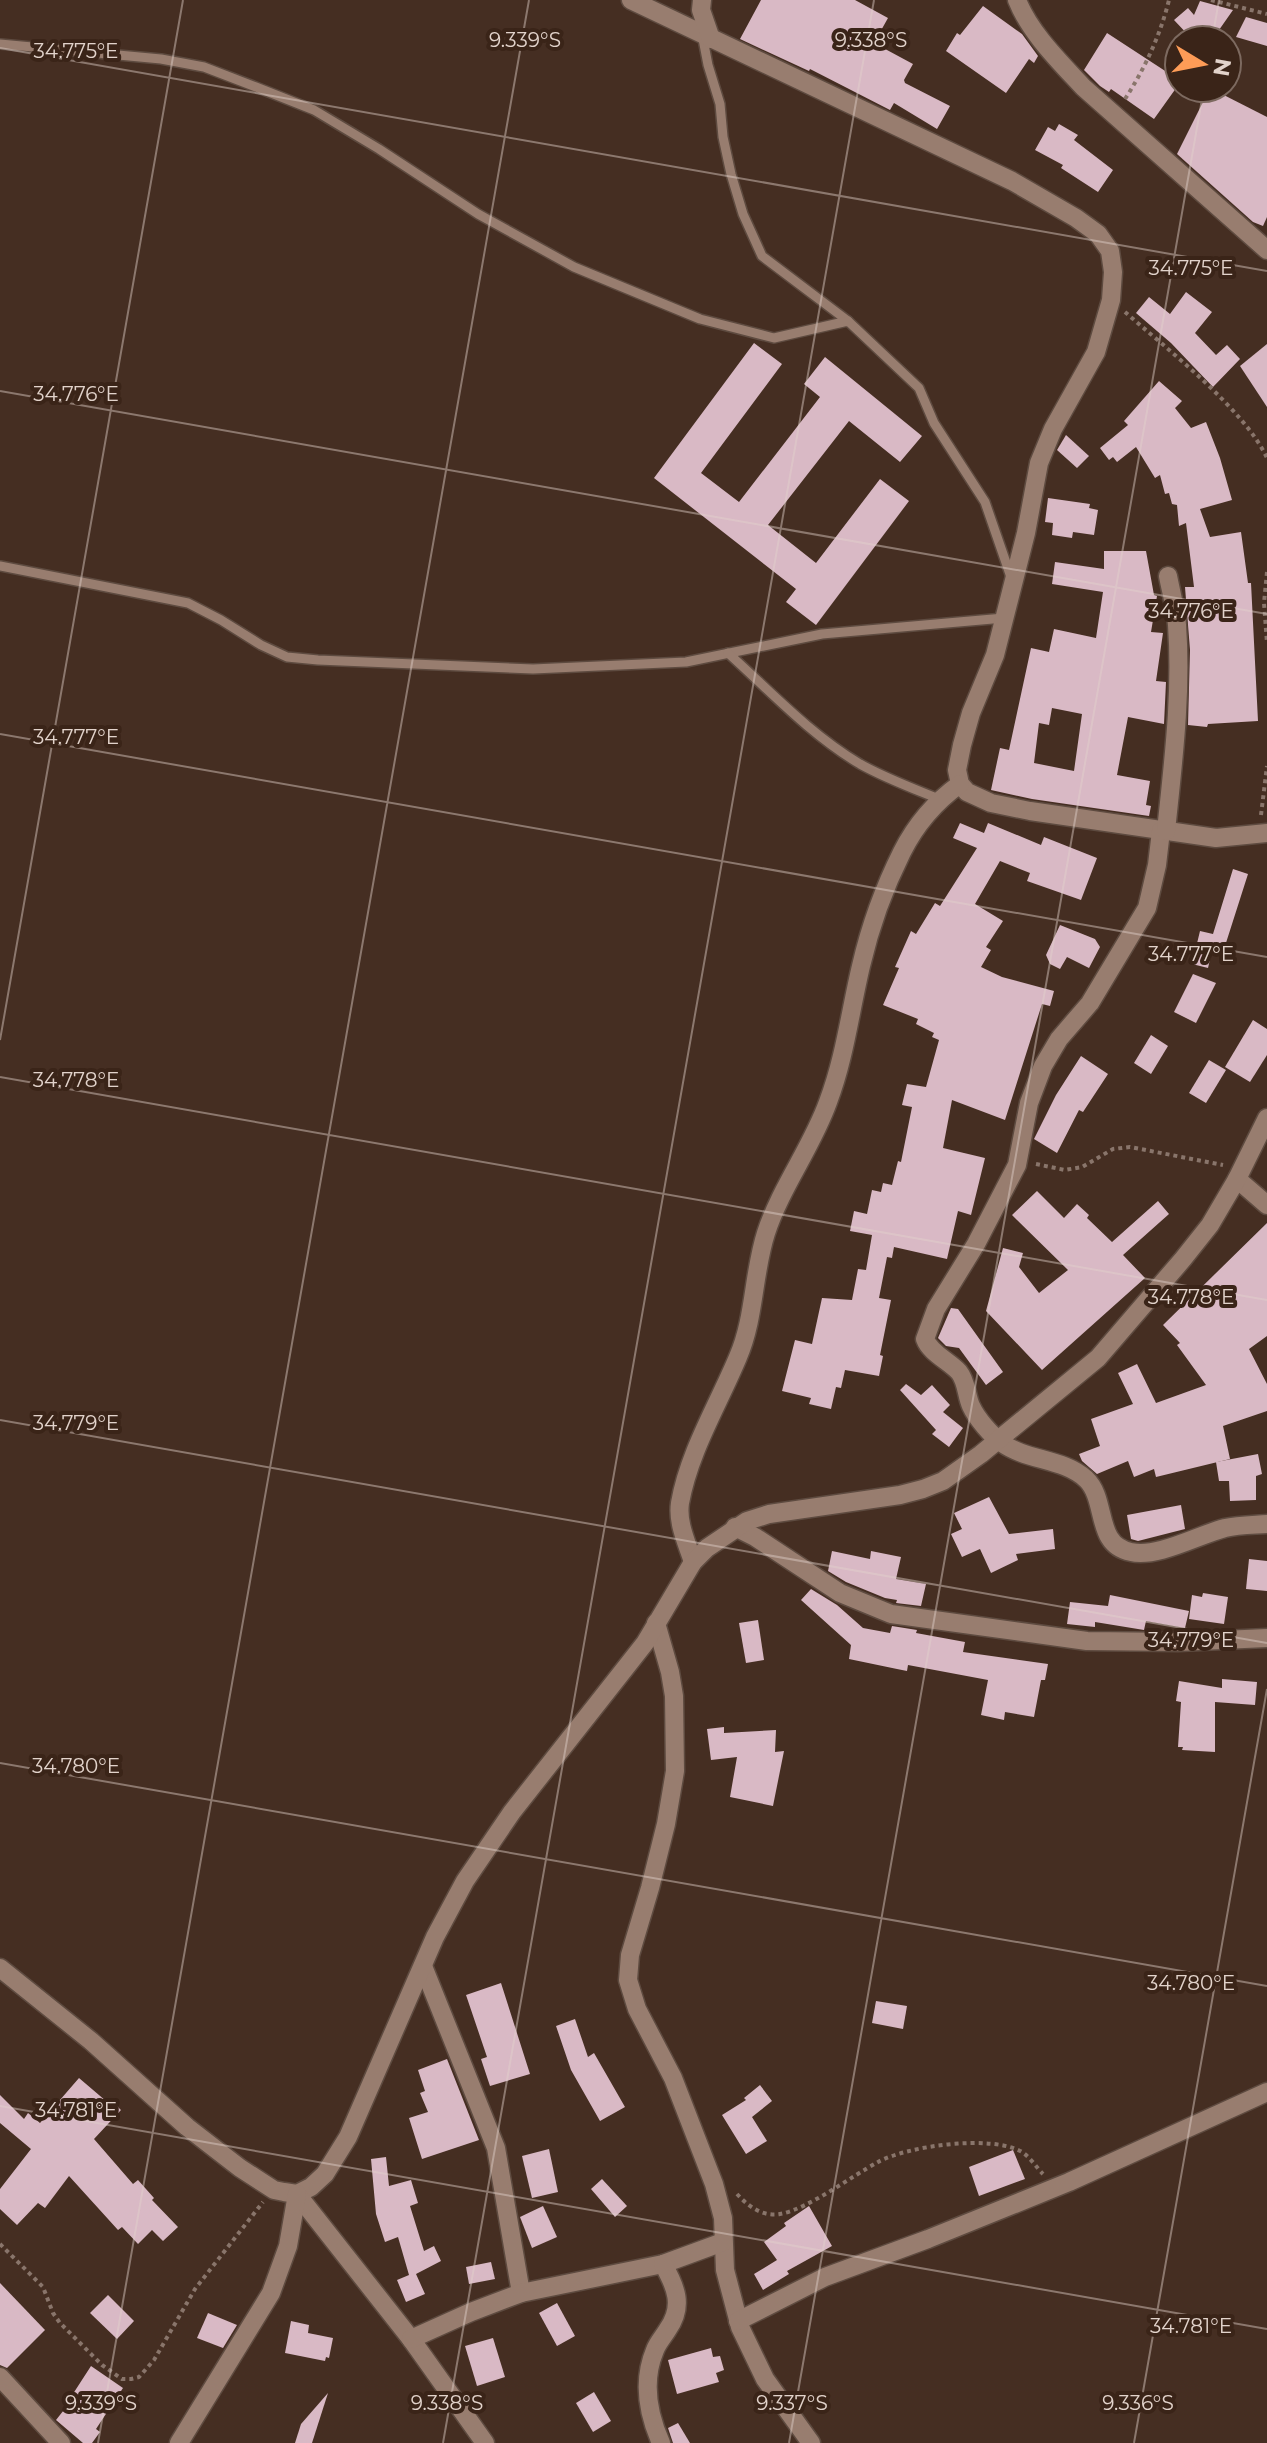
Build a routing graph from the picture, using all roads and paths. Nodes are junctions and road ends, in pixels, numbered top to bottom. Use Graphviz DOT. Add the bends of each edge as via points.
graph roads {
  1 [pos="631,0"];
  2 [pos="702,0"];
  3 [pos="1017,0"];
  4 [pos="1169,0"];
  5 [pos="1211,0"];
  6 [pos="1267,14"];
  7 [pos="706,36"];
  8 [pos="0,44"];
  9 [pos="1114,114"];
  10 [pos="1264,238"];
  11 [pos="1111,300"];
  12 [pos="848,321"];
  13 [pos="1267,458"];
  14 [pos="0,566"];
  15 [pos="1267,572"];
  16 [pos="1168,576"];
  17 [pos="1013,583"];
  18 [pos="1004,618"];
  19 [pos="1267,643"];
  20 [pos="728,653"];
  21 [pos="1267,766"];
  22 [pos="960,784"];
  23 [pos="939,799"];
  24 [pos="1164,831"];
  25 [pos="1263,833"];
  26 [pos="1267,1118"];
  27 [pos="1018,1161"];
  28 [pos="1239,1174"];
  29 [pos="1267,1205"];
  30 [pos="998,1440"];
  31 [pos="1267,1524"];
  32 [pos="735,1527"];
  33 [pos="693,1562"];
  34 [pos="656,1623"];
  35 [pos="1267,1638"];
  36 [pos="423,1966"];
  37 [pos="0,1968"];
  38 [pos="1267,2092"];
  39 [pos="1057,2187"];
  40 [pos="274,2190"];
  41 [pos="735,2193"];
  42 [pos="297,2194"];
  43 [pos="723,2242"];
  44 [pos="0,2244"];
  45 [pos="663,2264"];
  46 [pos="521,2293"];
  47 [pos="738,2321"];
  48 [pos="411,2339"];
  49 [pos="0,2377"];
  50 [pos="61,2443"];
  51 [pos="179,2443"];
  52 [pos="485,2443"];
  53 [pos="661,2443"];
  54 [pos="811,2443"];
  1 -- 7 [label="street"];
  2 -- 7 [label="street"];
  3 -- 9 [label="street" via="1056,57"];
  4 -- 9 [label="path" via="1153,49"];
  5 -- 6 [label="path"];
  7 -- 11 [label="street" via="1012,181 1076,218 1110,251"];
  7 -- 12 [label="lane" via="731,174 762,256"];
  8 -- 12 [label="lane" via="161,59 204,67 256,87 314,110 478,214 574,267 700,319 774,338"];
  9 -- 10 [label="street"];
  11 -- 13 [label="path" via="1235,414"];
  11 -- 17 [label="street" via="1096,352 1039,463"];
  12 -- 17 [label="lane" via="919,388 934,423 985,502"];
  14 -- 20 [label="lane" via="188,603 287,657 533,669 686,662"];
  15 -- 19 [label="path"];
  16 -- 24 [label="street" via="1178,660 1176,745"];
  17 -- 18 [label="street"];
  18 -- 20 [label="lane" via="822,634"];
  18 -- 22 [label="street" via="962,745"];
  20 -- 23 [label="lane" via="838,749"];
  21 -- 25 [label="path"];
  22 -- 23 [label="street"];
  22 -- 24 [label="street" via="991,803"];
  23 -- 33 [label="street" via="915,828 880,905 832,1091 766,1233 743,1344 681,1501 680,1523"];
  24 -- 25 [label="street" via="1216,838"];
  24 -- 27 [label="street" via="1147,908 1090,1003 1043,1066 1029,1103"];
  26 -- 28 [label="street"];
  27 -- 28 [label="path" via="1065,1170 1130,1147"];
  27 -- 30 [label="street" via="925,1335 928,1347 961,1374 972,1408"];
  28 -- 29 [label="street"];
  28 -- 30 [label="street" via="1210,1225 1098,1358"];
  30 -- 31 [label="street" via="1085,1479 1113,1545 1132,1553 1171,1547 1228,1527"];
  30 -- 32 [label="street" via="943,1481 923,1489 769,1514"];
  32 -- 33 [label="street"];
  32 -- 35 [label="street" via="840,1593 891,1614 1087,1641"];
  33 -- 34 [label="street"];
  34 -- 36 [label="street" via="465,1881"];
  34 -- 43 [label="street" via="674,1696 675,1771 627,1972 634,2002 673,2078 709,2169 723,2218"];
  36 -- 42 [label="street" via="348,2137 325,2174"];
  36 -- 46 [label="street" via="496,2148"];
  37 -- 40 [label="street" via="187,2127"];
  38 -- 39 [label="street"];
  39 -- 41 [label="path" via="1020,2151 974,2143 882,2159 779,2214 748,2206"];
  39 -- 47 [label="street" via="825,2277"];
  40 -- 42 [label="street"];
  40 -- 44 [label="path" via="195,2289 154,2360 131,2379 102,2365 60,2323 43,2287"];
  42 -- 48 [label="street"];
  42 -- 51 [label="street" via="288,2246 271,2293"];
  43 -- 45 [label="street"];
  43 -- 47 [label="street"];
  45 -- 46 [label="street"];
  45 -- 53 [label="street" via="678,2301 675,2317 656,2347 647,2387"];
  46 -- 48 [label="street"];
  47 -- 54 [label="street" via="765,2379"];
  48 -- 52 [label="street"];
  49 -- 50 [label="street"];
}
